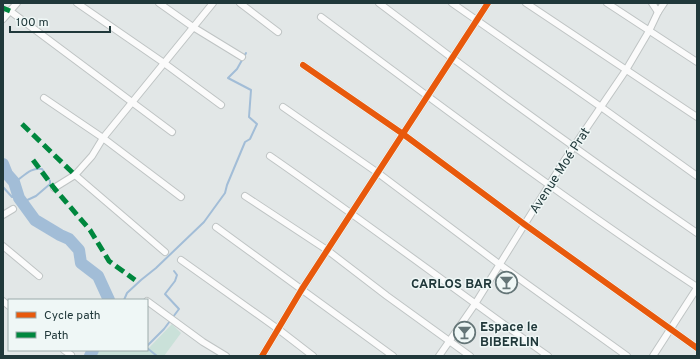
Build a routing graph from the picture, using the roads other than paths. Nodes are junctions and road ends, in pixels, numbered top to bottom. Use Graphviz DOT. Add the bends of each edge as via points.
graph roads {
  1 [pos="17,3"];
  2 [pos="77,3"];
  3 [pos="159,3"];
  4 [pos="213,3"];
  5 [pos="240,3"];
  6 [pos="379,3"];
  7 [pos="452,3"];
  8 [pos="488,3"];
  9 [pos="526,3"];
  10 [pos="607,3"];
  11 [pos="652,3"];
  12 [pos="664,3"];
  13 [pos="10,11"];
  14 [pos="658,12"];
  15 [pos="322,17"];
  16 [pos="3,19"];
  17 [pos="477,21"];
  18 [pos="193,27"];
  19 [pos="649,31"];
  20 [pos="278,32"];
  21 [pos="242,56"];
  22 [pos="452,59"];
  23 [pos="697,62"];
  24 [pos="164,63"];
  25 [pos="303,65"];
  26 [pos="626,70"];
  27 [pos="428,96"];
  28 [pos="44,98"];
  29 [pos="132,102"];
  30 [pos="221,105"];
  31 [pos="283,107"];
  32 [pos="601,107"];
  33 [pos="697,117"];
  34 [pos="172,132"];
  35 [pos="403,134"];
  36 [pos="103,138"];
  37 [pos="573,147"];
  38 [pos="270,156"];
  39 [pos="378,173"];
  40 [pos="75,175"];
  41 [pos="697,176"];
  42 [pos="549,184"];
  43 [pos="54,188"];
  44 [pos="245,196"];
  45 [pos="180,197"];
  46 [pos="13,209"];
  47 [pos="351,213"];
  48 [pos="3,216"];
  49 [pos="524,224"];
  50 [pos="216,227"];
  51 [pos="697,233"];
  52 [pos="3,246"];
  53 [pos="327,250"];
  54 [pos="165,252"];
  55 [pos="181,260"];
  56 [pos="499,264"];
  57 [pos="39,276"];
  58 [pos="697,288"];
  59 [pos="302,289"];
  60 [pos="148,301"];
  61 [pos="475,304"];
  62 [pos="278,329"];
  63 [pos="670,329"];
  64 [pos="449,341"];
  65 [pos="697,348"];
  66 [pos="226,356"];
  67 [pos="262,356"];
  68 [pos="313,356"];
  69 [pos="393,356"];
  70 [pos="439,356"];
  71 [pos="470,356"];
  72 [pos="548,356"];
  73 [pos="627,356"];
  74 [pos="653,356"];
  1 -- 13 [label="street"];
  2 -- 24 [label="street"];
  3 -- 18 [label="street"];
  4 -- 18 [label="street"];
  5 -- 20 [label="street"];
  6 -- 22 [label="street"];
  7 -- 17 [label="street"];
  8 -- 17 [label="street"];
  9 -- 26 [label="street"];
  10 -- 19 [label="street"];
  11 -- 14 [label="street"];
  12 -- 14 [label="street, Avenue Moé Prat"];
  13 -- 16 [label="street"];
  13 -- 29 [label="street"];
  14 -- 19 [label="street, Avenue Moé Prat"];
  15 -- 27 [label="street"];
  17 -- 22 [label="street"];
  17 -- 32 [label="street"];
  18 -- 21 [label="street"];
  18 -- 24 [label="street"];
  19 -- 23 [label="street"];
  19 -- 26 [label="street, Avenue Moé Prat"];
  22 -- 27 [label="street"];
  22 -- 37 [label="street"];
  24 -- 29 [label="street"];
  24 -- 30 [label="street"];
  25 -- 35 [label="street"];
  26 -- 32 [label="street, Avenue Moé Prat"];
  26 -- 33 [label="street"];
  27 -- 35 [label="street"];
  27 -- 42 [label="street"];
  28 -- 36 [label="street"];
  29 -- 34 [label="street"];
  29 -- 36 [label="street"];
  31 -- 39 [label="street"];
  32 -- 37 [label="street, Avenue Moé Prat"];
  32 -- 41 [label="street"];
  35 -- 39 [label="street"];
  35 -- 49 [label="street"];
  36 -- 40 [label="street" via="92,156"];
  36 -- 45 [label="street"];
  37 -- 42 [label="street, Avenue Moé Prat"];
  37 -- 51 [label="street"];
  38 -- 47 [label="street"];
  39 -- 47 [label="street"];
  39 -- 56 [label="street"];
  40 -- 43 [label="street"];
  40 -- 54 [label="street"];
  42 -- 49 [label="street, Avenue Moé Prat"];
  42 -- 58 [label="street"];
  44 -- 53 [label="street"];
  46 -- 48 [label="street"];
  47 -- 53 [label="street"];
  47 -- 61 [label="street"];
  49 -- 56 [label="street, Avenue Moé Prat"];
  49 -- 63 [label="street"];
  50 -- 59 [label="street"];
  52 -- 57 [label="street"];
  53 -- 59 [label="street"];
  53 -- 64 [label="street"];
  55 -- 62 [label="street"];
  56 -- 61 [label="street, Avenue Moé Prat"];
  56 -- 73 [label="street"];
  58 -- 63 [label="street"];
  59 -- 62 [label="street"];
  59 -- 69 [label="street"];
  60 -- 66 [label="street"];
  61 -- 64 [label="street, Avenue Moé Prat"];
  61 -- 72 [label="street"];
  62 -- 67 [label="street"];
  62 -- 68 [label="street"];
  63 -- 65 [label="street"];
  63 -- 74 [label="street"];
  64 -- 70 [label="street, Avenue Moé Prat"];
  64 -- 71 [label="street"];
}
